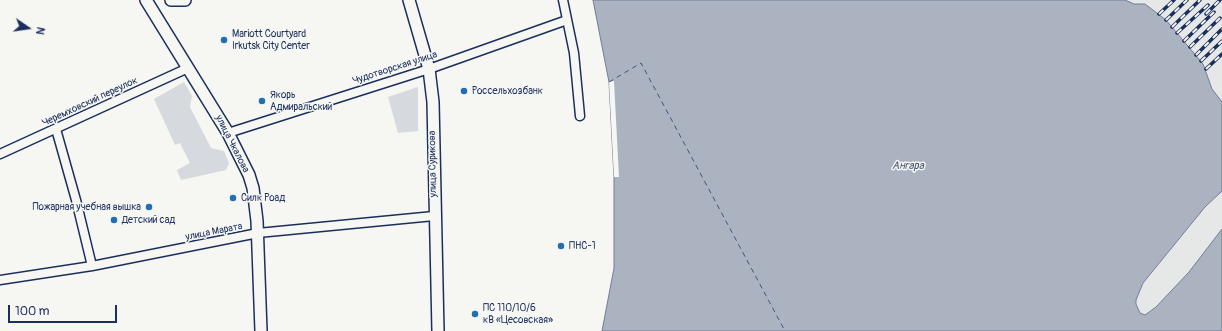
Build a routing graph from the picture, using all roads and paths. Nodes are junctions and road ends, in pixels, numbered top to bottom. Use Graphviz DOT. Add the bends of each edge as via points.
graph roads {
  1 [pos="146,0"];
  2 [pos="171,0"];
  3 [pos="185,0"];
  4 [pos="409,0"];
  5 [pos="563,0"];
  6 [pos="567,20"];
  7 [pos="188,68"];
  8 [pos="429,69"];
  9 [pos="580,116"];
  10 [pos="56,129"];
  11 [pos="228,132"];
  12 [pos="0,154"];
  13 [pos="434,216"];
  14 [pos="258,233"];
  15 [pos="92,266"];
  16 [pos="0,280"];
  17 [pos="261,331"];
  18 [pos="438,331"];
  1 -- 7 [label="main road, улица Чкалова"];
  2 -- 3 [label="main road"];
  4 -- 8 [label="main road, улица Сурикова"];
  5 -- 6 [label="street"];
  6 -- 8 [label="street, Чудотворская улица"];
  6 -- 9 [label="street" via="574,53"];
  7 -- 10 [label="street, Черемховский переулок"];
  7 -- 11 [label="main road, улица Чкалова"];
  8 -- 11 [label="street, Чудотворская улица"];
  8 -- 13 [label="main road, улица Сурикова"];
  10 -- 12 [label="street, Черемховский переулок"];
  10 -- 15 [label="street"];
  11 -- 14 [label="main road, улица Чкалова" via="253,188"];
  13 -- 14 [label="street, улица Марата"];
  13 -- 18 [label="main road, улица Сурикова"];
  14 -- 15 [label="street, улица Марата"];
  14 -- 17 [label="main road, улица Чкалова"];
  15 -- 16 [label="street, улица Марата"];
}
